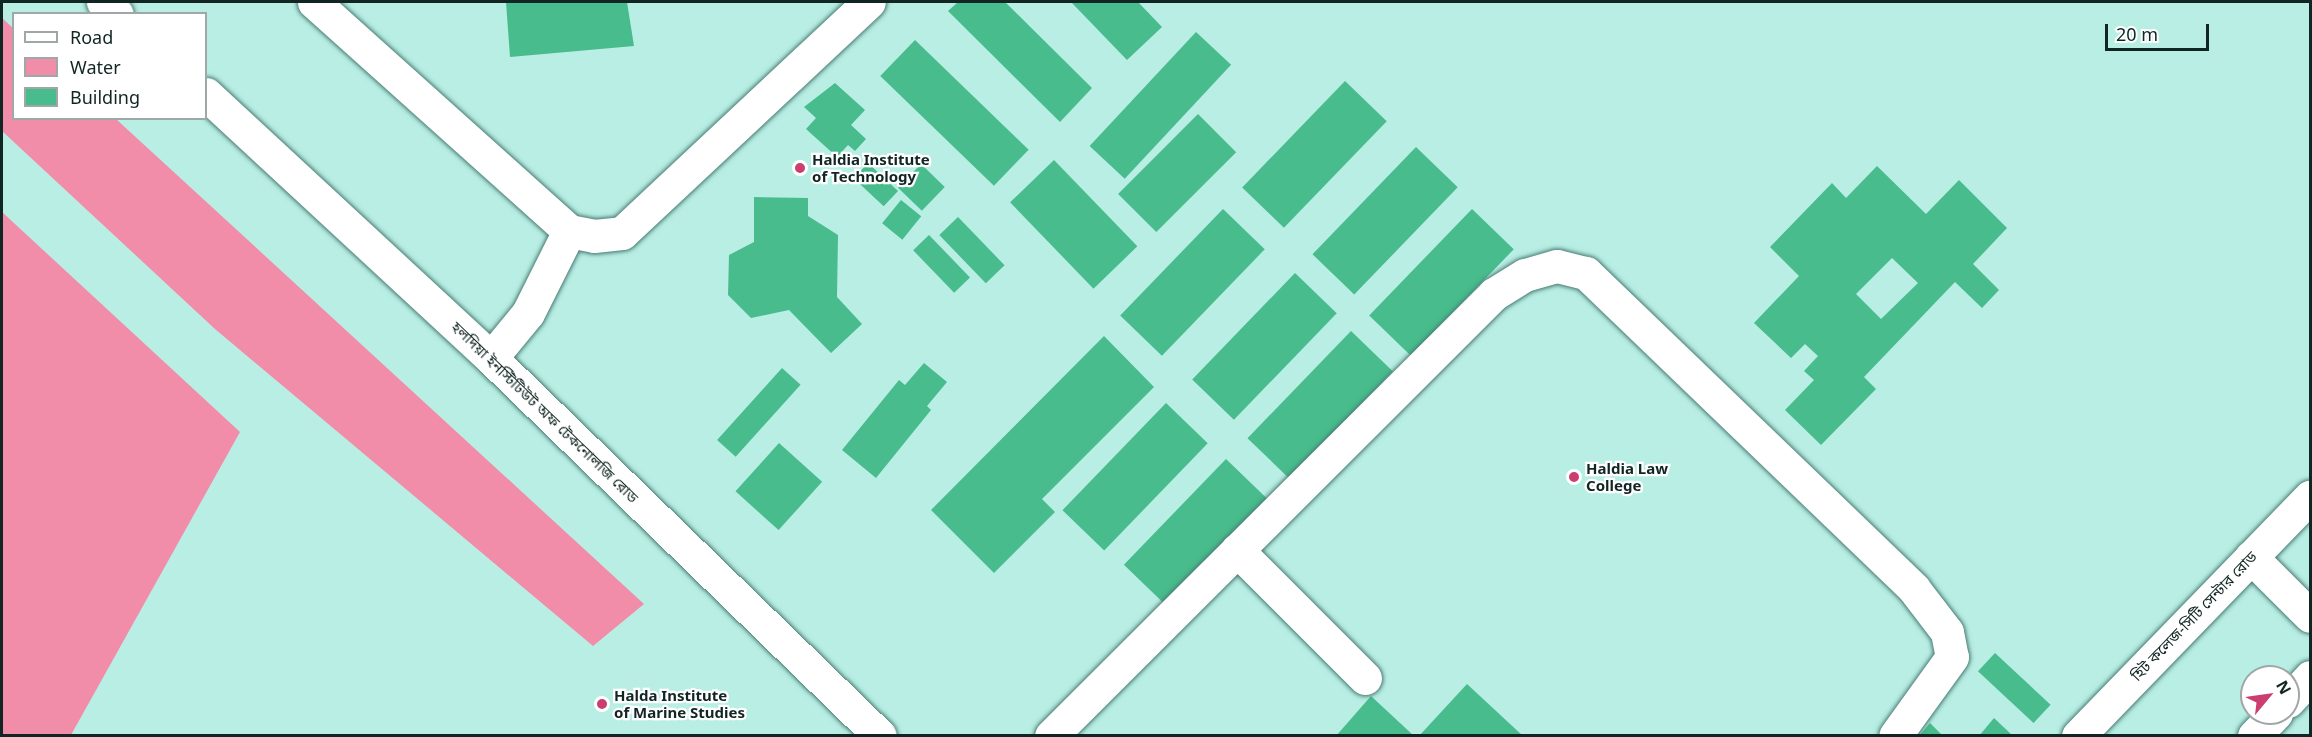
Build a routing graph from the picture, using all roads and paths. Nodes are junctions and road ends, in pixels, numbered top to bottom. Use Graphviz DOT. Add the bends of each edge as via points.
graph roads {
  1 [pos="103,2"];
  2 [pos="314,2"];
  3 [pos="869,2"];
  4 [pos="115,12"];
  5 [pos="207,95"];
  6 [pos="569,231"];
  7 [pos="491,358"];
  8 [pos="2310,497"];
  9 [pos="1237,550"];
  10 [pos="2251,557"];
  11 [pos="2310,616"];
  12 [pos="2310,676"];
  13 [pos="1365,678"];
  14 [pos="2300,687"];
  15 [pos="880,735"];
  16 [pos="1051,735"];
  17 [pos="1895,735"];
  18 [pos="2078,735"];
  1 -- 4 [label="street"];
  2 -- 6 [label="street"];
  3 -- 6 [label="street" via="621,233 594,236"];
  5 -- 7 [label="street, হলদিয়া ইনস্টিটিউট অফ টেকনোলজি রোড"];
  6 -- 7 [label="street" via="528,313"];
  7 -- 15 [label="street, হলদিয়া ইনস্টিটিউট অফ টেকনোলজি রোড"];
  8 -- 10 [label="street, হিট কলেজ-সিটি সেন্টার রোড"];
  9 -- 13 [label="street"];
  9 -- 16 [label="street"];
  9 -- 17 [label="street" via="1494,294 1525,275 1557,266 1586,273 1914,589 1947,632 1952,657"];
  10 -- 11 [label="street"];
  10 -- 18 [label="street, হিট কলেজ-সিটি সেন্টার রোড"];
  12 -- 14 [label="street"];
}
